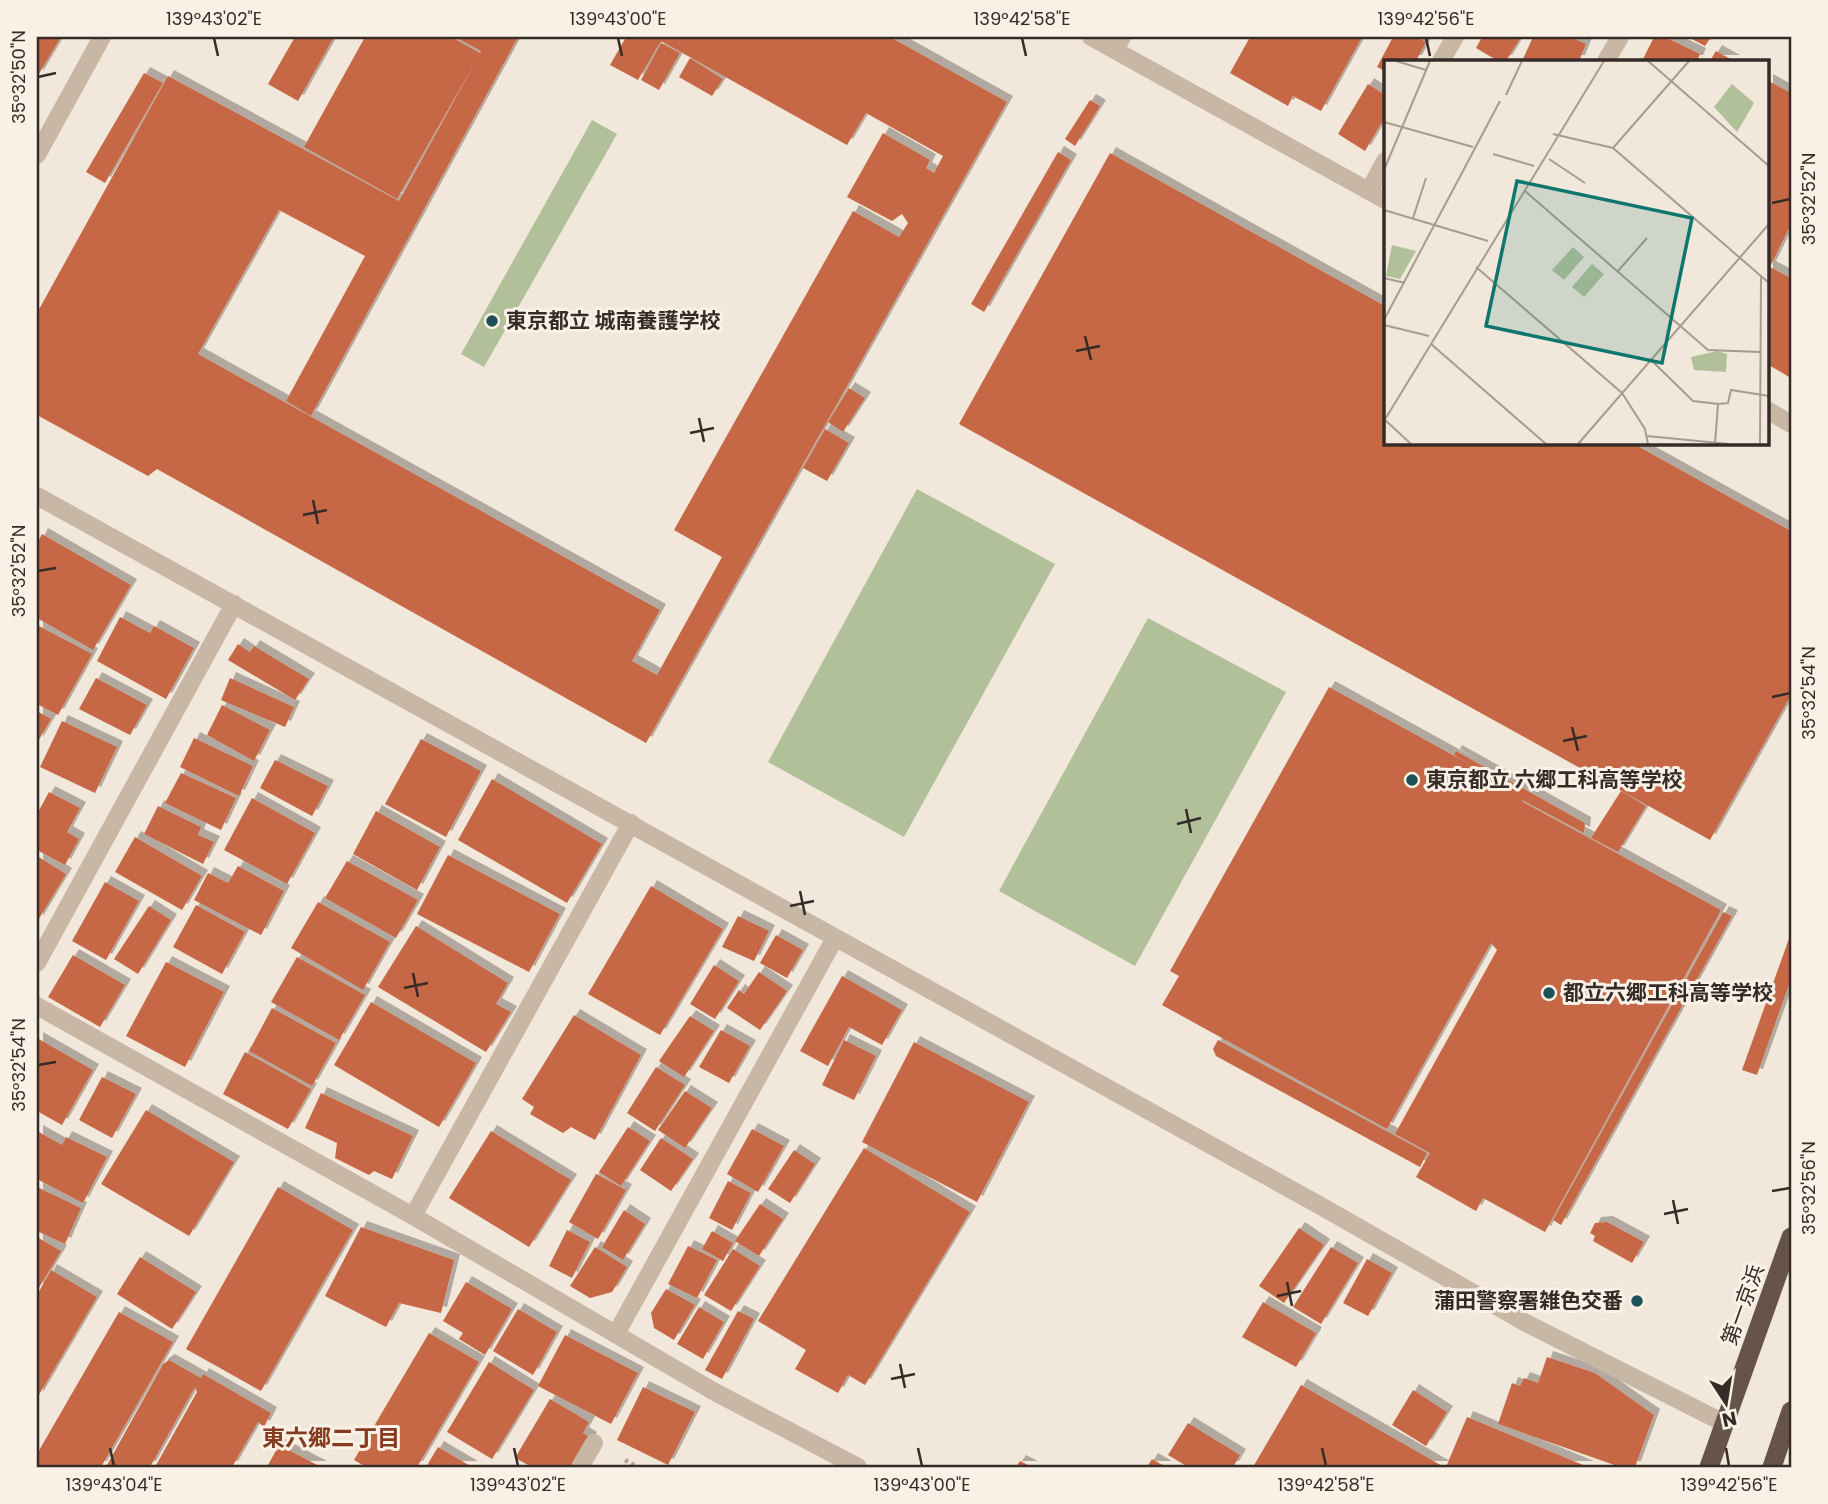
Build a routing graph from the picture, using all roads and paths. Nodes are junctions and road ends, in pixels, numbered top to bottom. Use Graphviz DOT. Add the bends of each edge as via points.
graph roads {
  1 [pos="102,37"];
  2 [pos="1091,37"];
  3 [pos="1455,37"];
  4 [pos="1620,37"];
  5 [pos="1119,43"];
  6 [pos="1442,60"];
  7 [pos="1607,60"];
  8 [pos="37,155"];
  9 [pos="1384,163"];
  10 [pos="1369,191"];
  11 [pos="1384,199"];
  12 [pos="1769,411"];
  13 [pos="1791,424"];
  14 [pos="37,496"];
  15 [pos="234,604"];
  16 [pos="631,824"];
  17 [pos="835,938"];
  18 [pos="37,963"];
  19 [pos="37,1006"];
  20 [pos="413,1216"];
  21 [pos="1791,1237"];
  22 [pos="616,1334"];
  23 [pos="1791,1410"];
  24 [pos="1724,1423"];
  25 [pos="594,1443"];
  26 [pos="580,1467"];
  27 [pos="858,1467"];
  28 [pos="1709,1467"];
  29 [pos="1772,1467"];
  1 -- 8 [label="street"];
  2 -- 5 [label="street"];
  3 -- 6 [label="street"];
  4 -- 7 [label="street"];
  5 -- 10 [label="street"];
  9 -- 10 [label="street"];
  10 -- 11 [label="street"];
  12 -- 13 [label="street"];
  14 -- 15 [label="street"];
  15 -- 16 [label="street"];
  15 -- 18 [label="street"];
  16 -- 17 [label="street"];
  16 -- 20 [label="street"];
  17 -- 22 [label="street"];
  17 -- 24 [label="street" via="1526,1323"];
  19 -- 20 [label="street"];
  20 -- 22 [label="street"];
  21 -- 24 [label="highway, 第一京浜"];
  22 -- 27 [label="street"];
  23 -- 29 [label="highway"];
  24 -- 28 [label="highway, 第一京浜"];
  25 -- 26 [label="street"];
}
